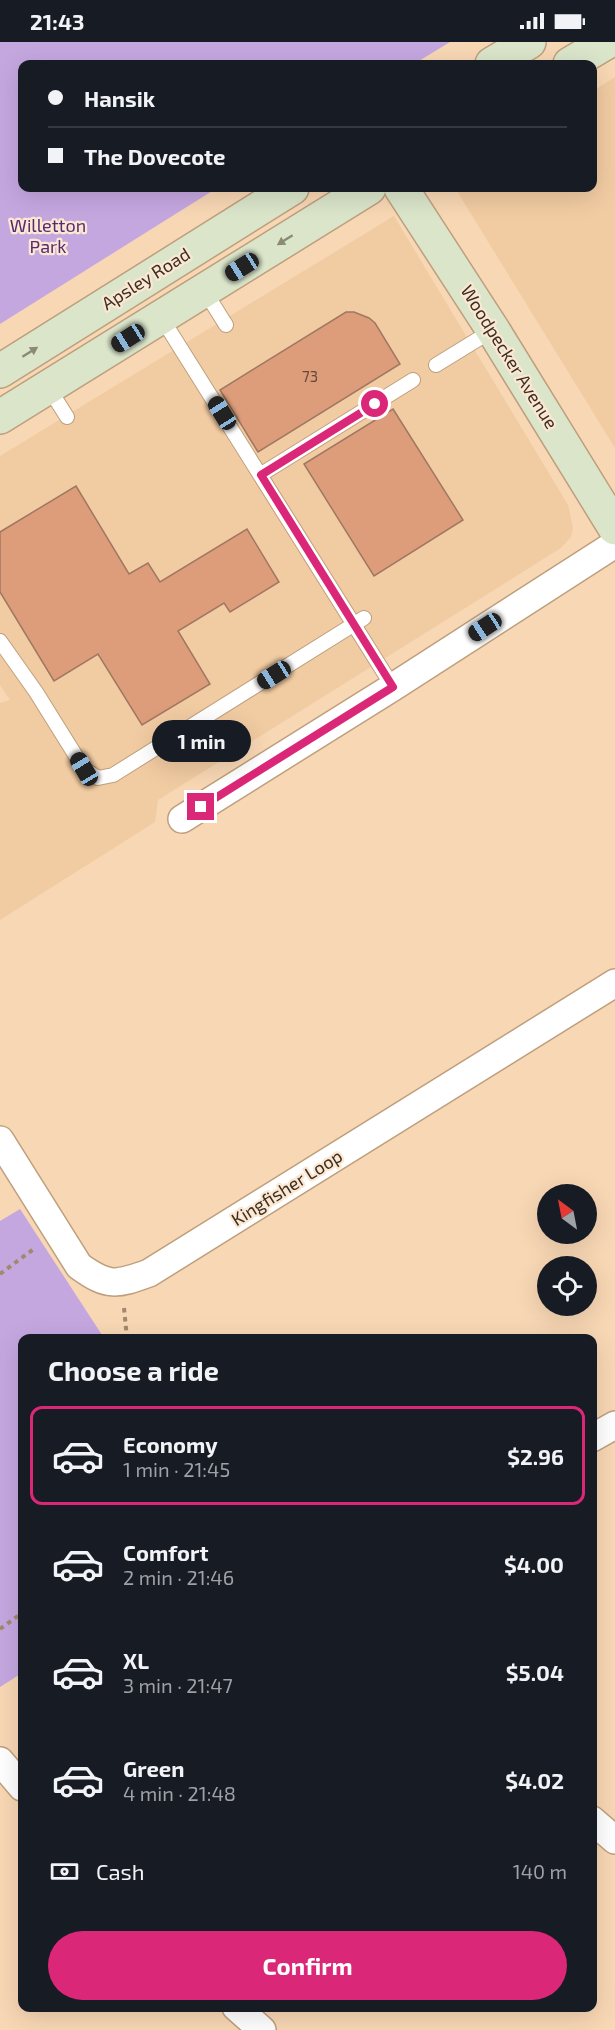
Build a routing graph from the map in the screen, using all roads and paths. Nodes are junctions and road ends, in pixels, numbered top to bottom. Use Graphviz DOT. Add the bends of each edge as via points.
graph roads {
  1 [pos="529,42"];
  2 [pos="607,42"];
  3 [pos="499,60"];
  4 [pos="577,60"];
  5 [pos="286,192"];
  6 [pos="363,192"];
  7 [pos="404,192"];
  8 [pos="204,290"];
  9 [pos="161,316"];
  10 [pos="226,325"];
  11 [pos="493,330"];
  12 [pos="436,365"];
  13 [pos="0,371"];
  14 [pos="413,380"];
  15 [pos="48,387"];
  16 [pos="0,417"];
  17 [pos="68,417"];
  18 [pos="261,475"];
  19 [pos="615,528"];
  20 [pos="615,544"];
  21 [pos="359,621"];
  22 [pos="0,641"];
  23 [pos="393,687"];
  24 [pos="182,819"];
  25 [pos="615,984"];
  26 [pos="0,1140"];
  27 [pos="58,1234"];
  28 [pos="0,1274"];
  29 [pos="615,1425"];
  30 [pos="597,1435"];
  31 [pos="18,1616"];
  32 [pos="0,1629"];
  33 [pos="0,1761"];
  34 [pos="18,1782"];
  35 [pos="597,1825"];
  36 [pos="615,1840"];
  37 [pos="242,2012"];
  38 [pos="262,2030"];
  1 -- 3 [label="main road"];
  2 -- 4 [label="main road"];
  13 -- 5 [label="main road, Apsley Road, one-way"];
  6 -- 8 [label="main road, one-way"];
  7 -- 11 [label="main road, Woodpecker Avenue"];
  8 -- 9 [label="main road"];
  8 -- 10 [label="lane"];
  9 -- 15 [label="main road"];
  9 -- 18 [label="lane" via="237,447"];
  11 -- 12 [label="lane"];
  11 -- 19 [label="main road, Woodpecker Avenue"];
  14 -- 18 [label="lane"];
  15 -- 16 [label="main road"];
  15 -- 17 [label="lane"];
  18 -- 21 [label="lane"];
  20 -- 23 [label="street"];
  21 -- 22 [label="lane" via="113,775 98,778 84,769"];
  21 -- 23 [label="lane"];
  23 -- 24 [label="street"];
  25 -- 27 [label="street, Kingfisher Loop" via="149,1274 122,1283 98,1279 79,1266"];
  26 -- 27 [label="street, Kingfisher Loop"];
  27 -- 28 [label="path"];
  29 -- 30 [label="street"];
  31 -- 32 [label="path"];
  33 -- 34 [label="street"];
  35 -- 36 [label="street"];
  37 -- 38 [label="street"];
}
